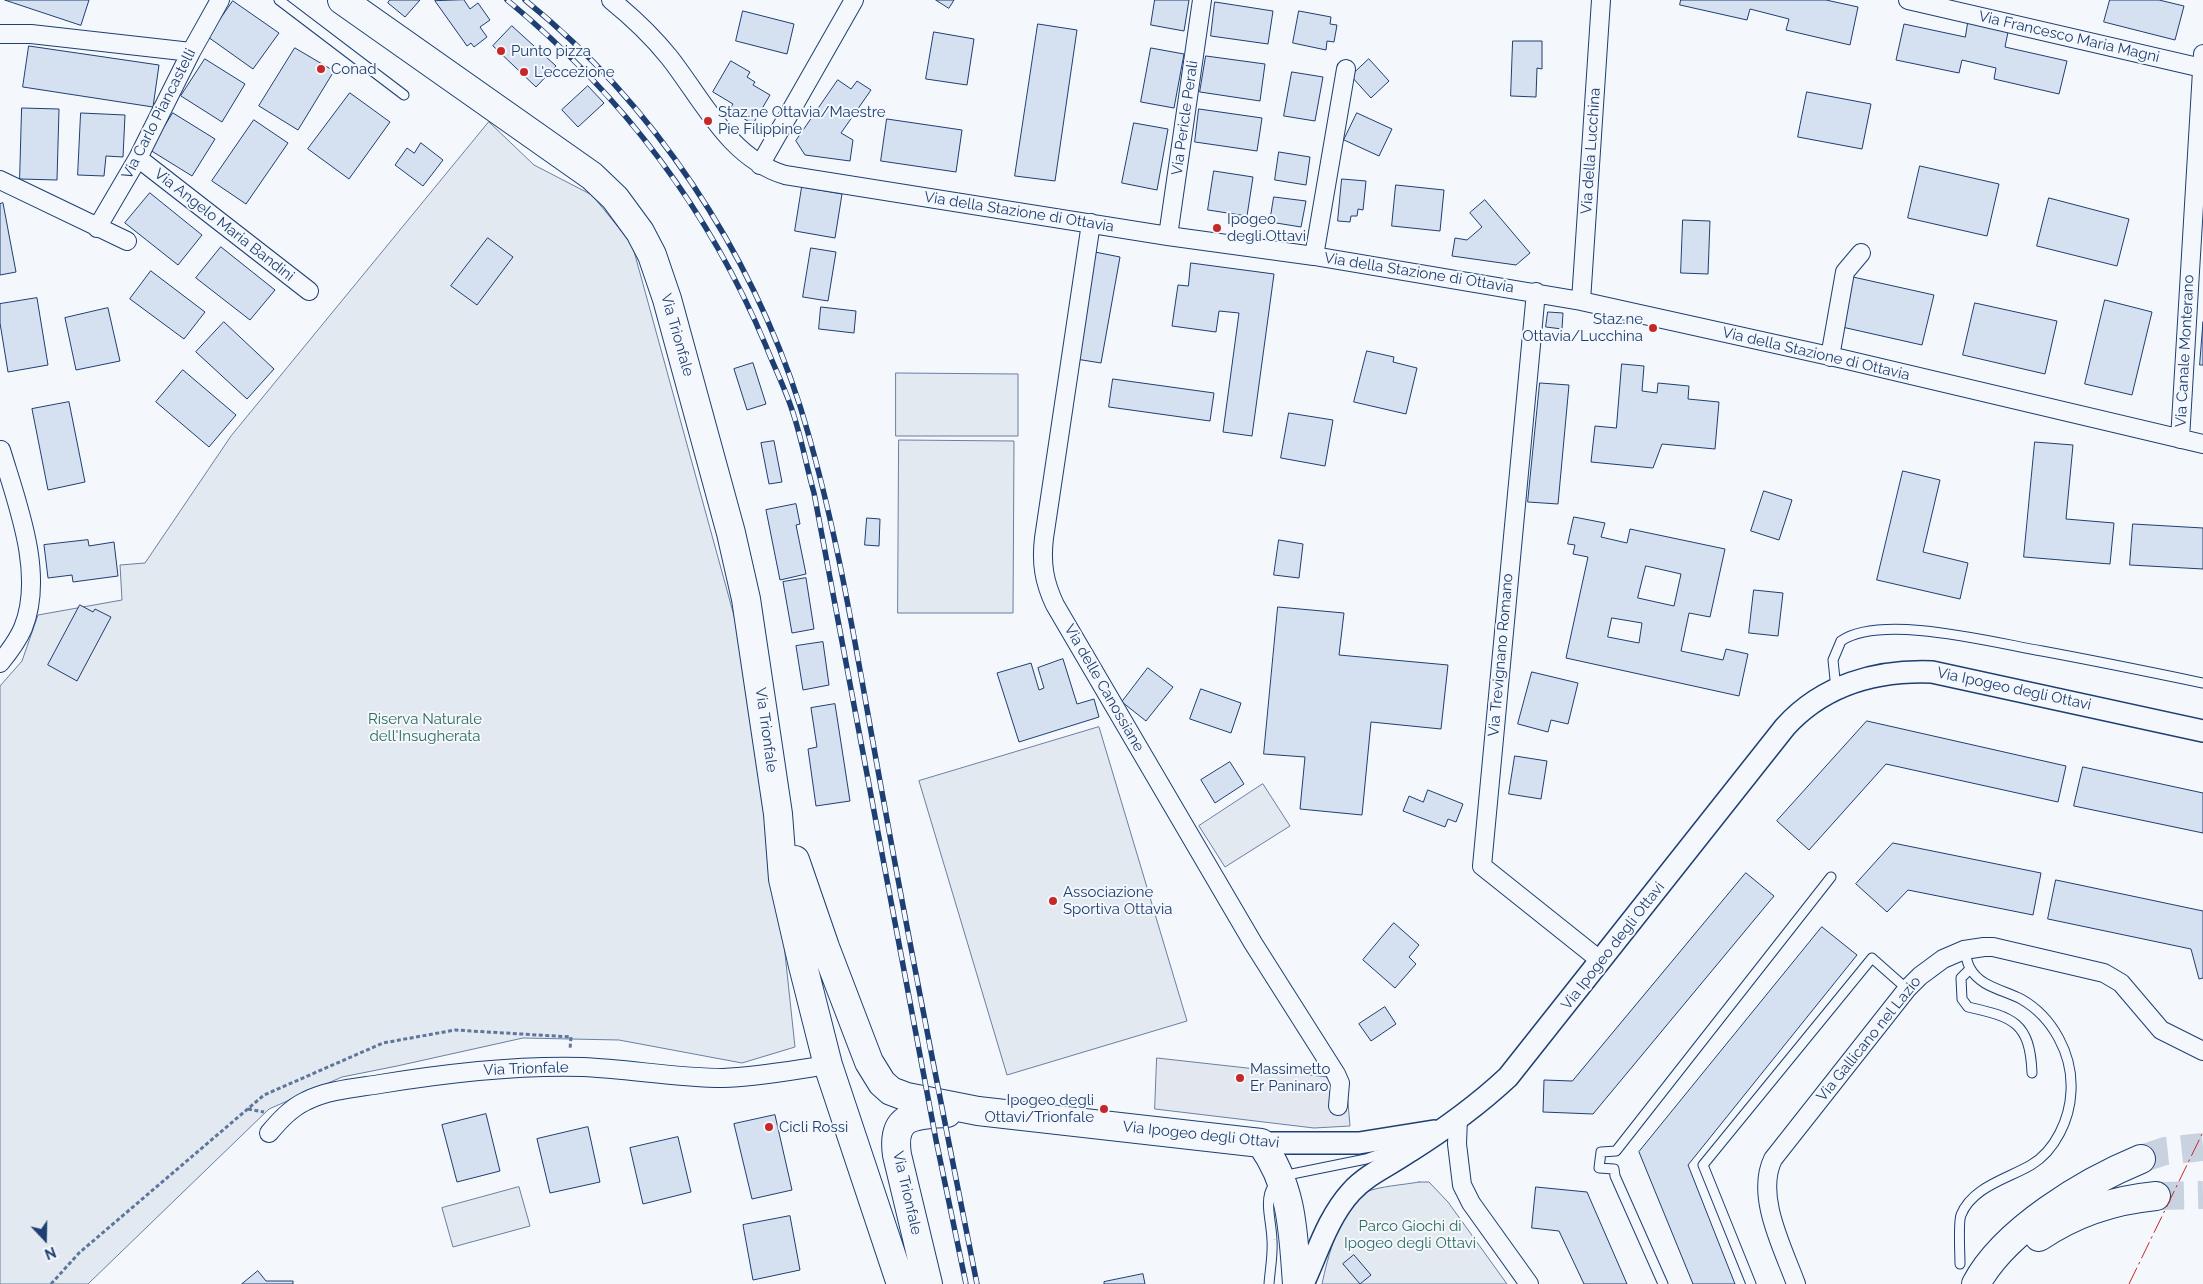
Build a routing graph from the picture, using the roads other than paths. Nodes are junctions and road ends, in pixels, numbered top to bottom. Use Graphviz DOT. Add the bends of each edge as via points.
graph roads {
  1 [pos="220,0"];
  2 [pos="279,0"];
  3 [pos="342,0"];
  4 [pos="611,0"];
  5 [pos="854,0"];
  6 [pos="1202,0"];
  7 [pos="1600,0"];
  8 [pos="1908,0"];
  9 [pos="0,34"];
  10 [pos="191,52"];
  11 [pos="2202,61"];
  12 [pos="1346,69"];
  13 [pos="404,95"];
  14 [pos="138,158"];
  15 [pos="760,165"];
  16 [pos="2199,171"];
  17 [pos="0,180"];
  18 [pos="1091,224"];
  19 [pos="97,228"];
  20 [pos="1168,236"];
  21 [pos="127,242"];
  22 [pos="1861,253"];
  23 [pos="1314,256"];
  24 [pos="309,291"];
  25 [pos="1536,292"];
  26 [pos="2196,295"];
  27 [pos="1581,301"];
  28 [pos="1830,356"];
  29 [pos="2180,439"];
  30 [pos="2203,444"];
  31 [pos="0,447"];
  32 [pos="0,663"];
  33 [pos="2203,683"];
  34 [pos="1836,689"];
  35 [pos="2203,731"];
  36 [pos="778,814"];
  37 [pos="1831,878"];
  38 [pos="1964,950"];
  39 [pos="1601,961"];
  40 [pos="1970,969"];
  41 [pos="1907,989"];
  42 [pos="2203,1051"];
  43 [pos="828,1065"];
  44 [pos="2032,1073"];
  45 [pos="1338,1106"];
  46 [pos="978,1111"];
  47 [pos="1450,1123"];
  48 [pos="269,1133"];
  49 [pos="1261,1144"];
  50 [pos="2141,1159"];
  51 [pos="1281,1177"];
  52 [pos="2156,1196"];
  53 [pos="1970,1277"];
  54 [pos="901,1284"];
  55 [pos="928,1284"];
  56 [pos="1269,1284"];
  57 [pos="1297,1284"];
  58 [pos="1303,1284"];
  59 [pos="1529,1284"];
  60 [pos="1663,1284"];
  61 [pos="1750,1284"];
  62 [pos="1796,1284"];
  1 -- 10 [label="street, Via Carlo Piancastelli"];
  2 -- 13 [label="lane"];
  3 -- 36 [label="main road, Via Trionfale" via="592,176 620,204 646,243 667,299 733,541 750,619"];
  4 -- 15 [label="street, Via della Stazione di Ottavia" via="657,44 730,138"];
  5 -- 15 [label="street"];
  6 -- 20 [label="street, Via Pericle Perali"];
  7 -- 27 [label="street, Via della Lucchina"];
  8 -- 11 [label="street, Via Francesco Maria Magni"];
  9 -- 10 [label="street" via="31,34"];
  10 -- 14 [label="street, Via Carlo Piancastelli"];
  11 -- 16 [label="street, Via Canale Monterano"];
  12 -- 23 [label="street"];
  14 -- 19 [label="street, Via Carlo Piancastelli"];
  14 -- 24 [label="street, Via Angelo Maria Bandini"];
  15 -- 18 [label="street, Via della Stazione di Ottavia" via="785,175"];
  16 -- 26 [label="street, Via Canale Monterano"];
  17 -- 19 [label="street"];
  18 -- 20 [label="street, Via della Stazione di Ottavia"];
  18 -- 45 [label="street, Via delle Canossiane" via="1043,545 1045,580 1055,605 1253,943 1336,1074 1340,1083"];
  19 -- 21 [label="street"];
  20 -- 23 [label="street, Via della Stazione di Ottavia"];
  22 -- 28 [label="street" via="1845,272"];
  23 -- 25 [label="street, Via della Stazione di Ottavia"];
  25 -- 27 [label="street, Via della Stazione di Ottavia"];
  25 -- 39 [label="street, Via Trevignano Romano" via="1482,866"];
  26 -- 29 [label="street, Via Canale Monterano"];
  27 -- 28 [label="street, Via della Stazione di Ottavia"];
  28 -- 29 [label="street, Via della Stazione di Ottavia"];
  29 -- 30 [label="street, Via della Stazione di Ottavia"];
  31 -- 32 [label="street" via="26,537 30,585 23,629"];
  33 -- 34 [label="lane" via="1959,636 1887,630 1860,632 1841,641 1833,660"];
  34 -- 35 [label="street, Via Ipogeo degli Ottavi" via="1888,673 1946,674"];
  34 -- 39 [label="street, Via Ipogeo degli Ottavi" via="1809,704 1785,727"];
  36 -- 43 [label="main road, Via Trionfale" via="783,879"];
  36 -- 46 [label="main road, Via Trionfale" via="825,947 879,1080 891,1091 902,1095"];
  37 -- 60 [label="lane" via="1616,1151 1601,1152 1599,1168 1614,1169"];
  38 -- 40 [label="lane"];
  38 -- 41 [label="street, Via Gallicano nel Lazio" via="1932,966"];
  38 -- 42 [label="street, Via Gallicano nel Lazio" via="1993,947 2110,975 2161,1030"];
  39 -- 47 [label="street, Via Ipogeo degli Ottavi" via="1508,1077"];
  40 -- 44 [label="lane" via="1961,978 1962,999 1968,1008 2000,1015 2022,1029 2031,1055"];
  40 -- 53 [label="lane" via="1986,985 2022,1000 2047,1019 2061,1042 2070,1067 2071,1092 2067,1117 2053,1145 2032,1164 1973,1197 1960,1215"];
  41 -- 61 [label="lane" via="1872,958 1703,1165"];
  41 -- 62 [label="street, Via Gallicano nel Lazio" via="1769,1166 1768,1203"];
  43 -- 48 [label="street, Via Trionfale" via="725,1078 560,1067 452,1074 319,1096 293,1109"];
  43 -- 54 [label="main road, Via Trionfale"];
  46 -- 49 [label="main road, Via Ipogeo degli Ottavi"];
  46 -- 55 [label="main road, Via Trionfale" via="917,1115 898,1128 897,1155"];
  47 -- 49 [label="street, Via Ipogeo degli Ottavi" via="1358,1143"];
  47 -- 51 [label="lane" via="1375,1157"];
  47 -- 58 [label="street" via="1365,1179 1350,1193 1330,1226"];
  47 -- 59 [label="street" via="1457,1144 1462,1185"];
  49 -- 51 [label="main road"];
  50 -- 53 [label="main road" via="2099,1178 2047,1211"];
  51 -- 56 [label="lane" via="1271,1188 1268,1200 1272,1242"];
  51 -- 57 [label="main road" via="1292,1223"];
  52 -- 53 [label="main road" via="2120,1202 2071,1218"];
}
